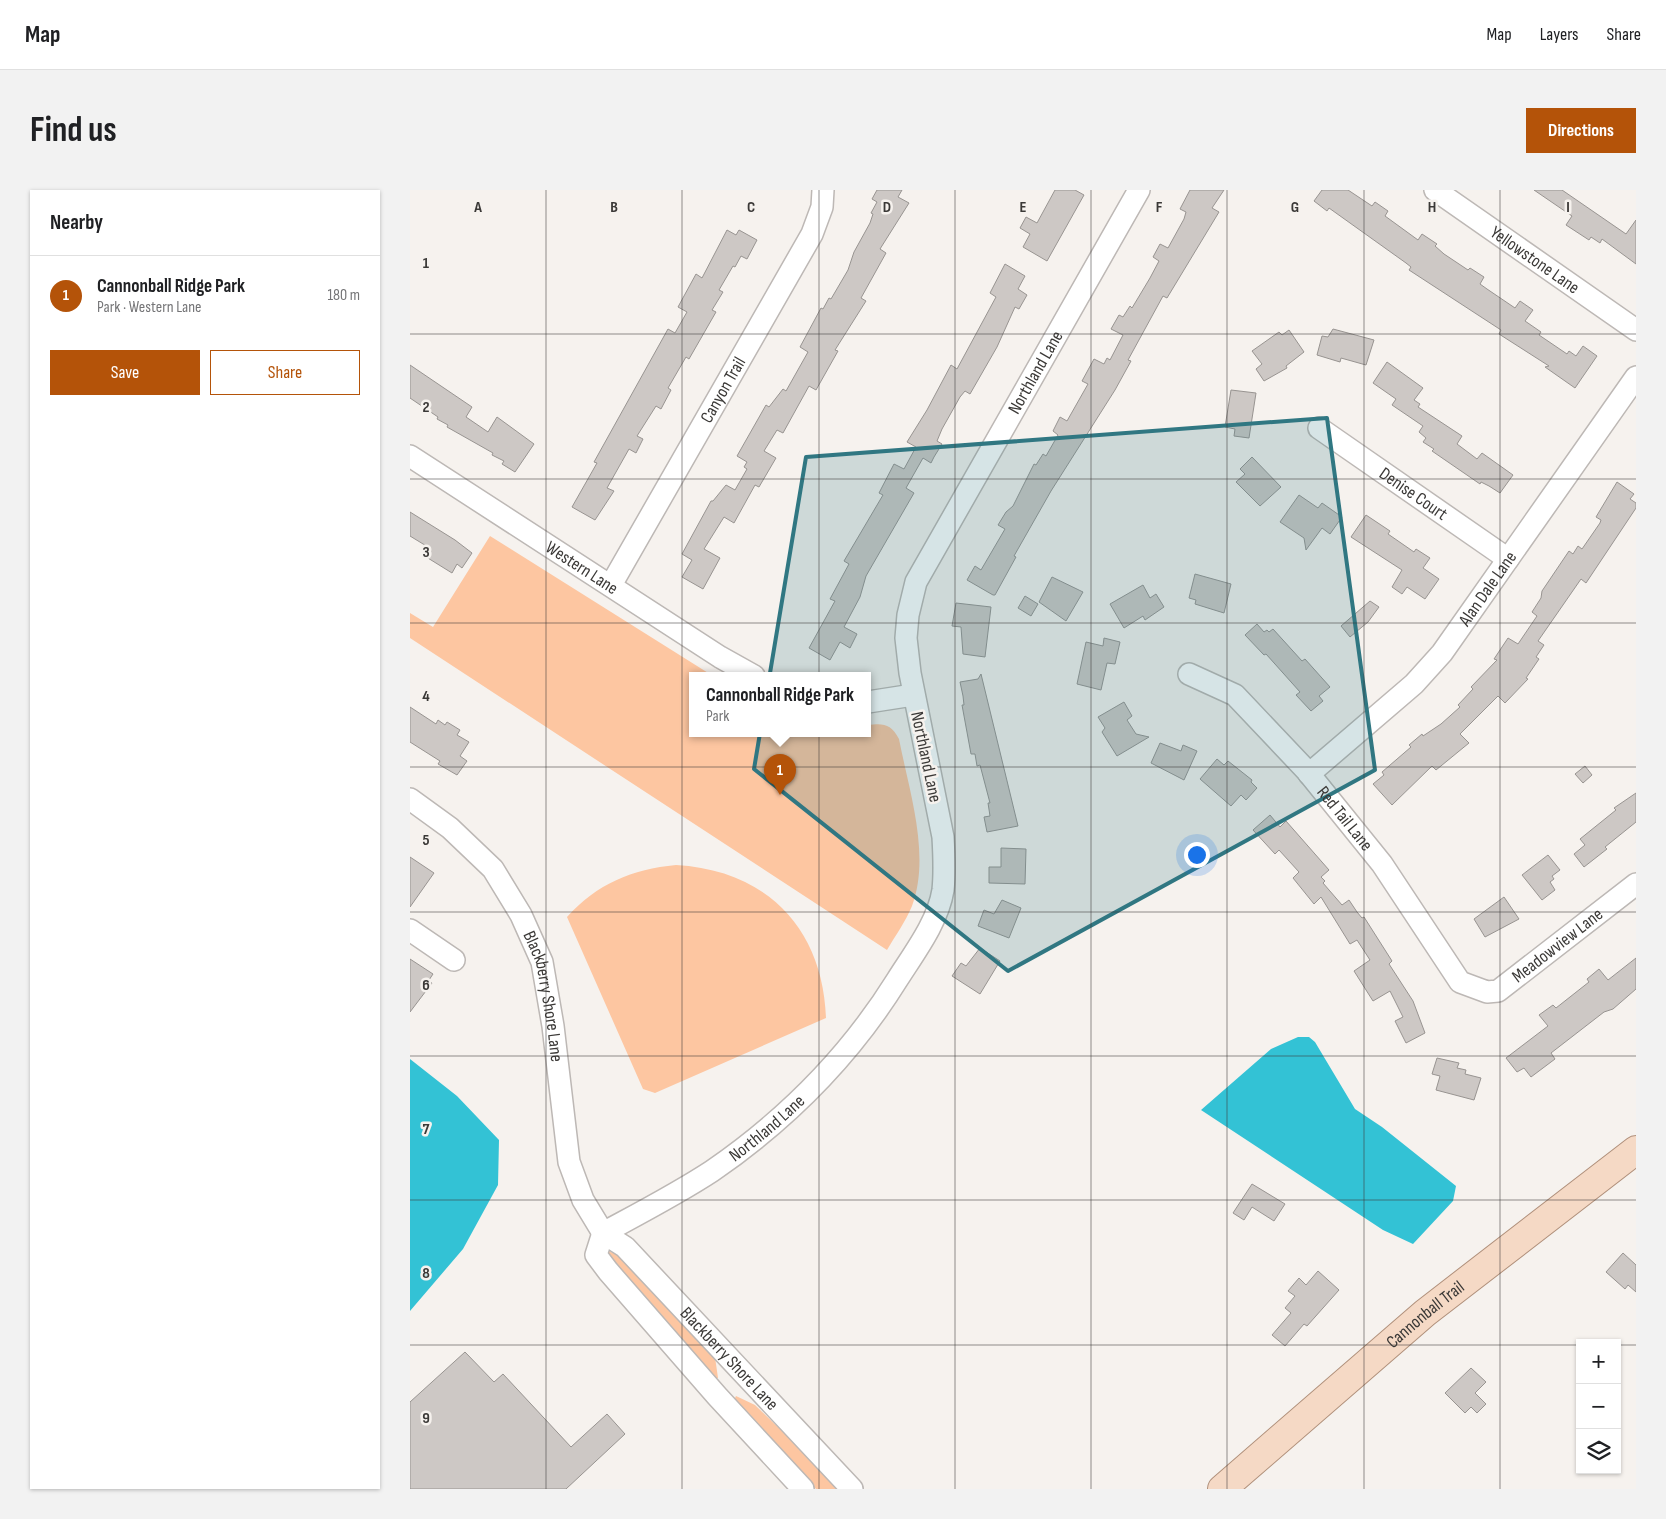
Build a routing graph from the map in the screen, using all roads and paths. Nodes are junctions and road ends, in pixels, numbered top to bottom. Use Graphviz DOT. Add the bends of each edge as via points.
graph roads {
  1 [pos="823,190"];
  2 [pos="1139,190"];
  3 [pos="1435,190"];
  4 [pos="1636,330"];
  5 [pos="1636,377"];
  6 [pos="1319,428"];
  7 [pos="410,456"];
  8 [pos="1508,559"];
  9 [pos="612,585"];
  10 [pos="747,672"];
  11 [pos="1189,674"];
  12 [pos="913,695"];
  13 [pos="871,702"];
  14 [pos="1309,774"];
  15 [pos="410,798"];
  16 [pos="1636,884"];
  17 [pos="410,930"];
  18 [pos="454,960"];
  19 [pos="1475,989"];
  20 [pos="1636,1150"];
  21 [pos="603,1233"];
  22 [pos="803,1489"];
  23 [pos="852,1489"];
  24 [pos="1222,1489"];
  1 -- 9 [label="street, Canyon Trail" via="822,207 812,234"];
  2 -- 12 [label="street, Northland Lane" via="916,582 908,610 906,638"];
  3 -- 4 [label="street, Yellowstone Lane"];
  5 -- 8 [label="street, Alan Dale Lane"];
  6 -- 8 [label="street, Denise Court"];
  7 -- 9 [label="street, Western Lane"];
  8 -- 14 [label="street, Alan Dale Lane" via="1464,624 1414,684"];
  9 -- 10 [label="street, Western Lane"];
  11 -- 14 [label="street, Red Tail Lane" via="1236,695"];
  12 -- 13 [label="street"];
  12 -- 21 [label="street, Northland Lane" via="943,837 943,890 928,929 876,1015 829,1073 768,1129 711,1171"];
  14 -- 19 [label="street, Red Tail Lane" via="1382,864 1460,982"];
  15 -- 21 [label="street, Blackberry Shore Lane" via="450,828 493,869 542,962 569,1162 582,1200"];
  16 -- 19 [label="street, Meadowview Lane" via="1498,990"];
  17 -- 18 [label="street"];
  20 -- 24 [label="main road, Cannonball Trail" via="1426,1313"];
  21 -- 22 [label="street, Blackberry Shore Lane" via="596,1255 608,1271"];
  21 -- 23 [label="street, Blackberry Shore Lane" via="625,1247"];
}
